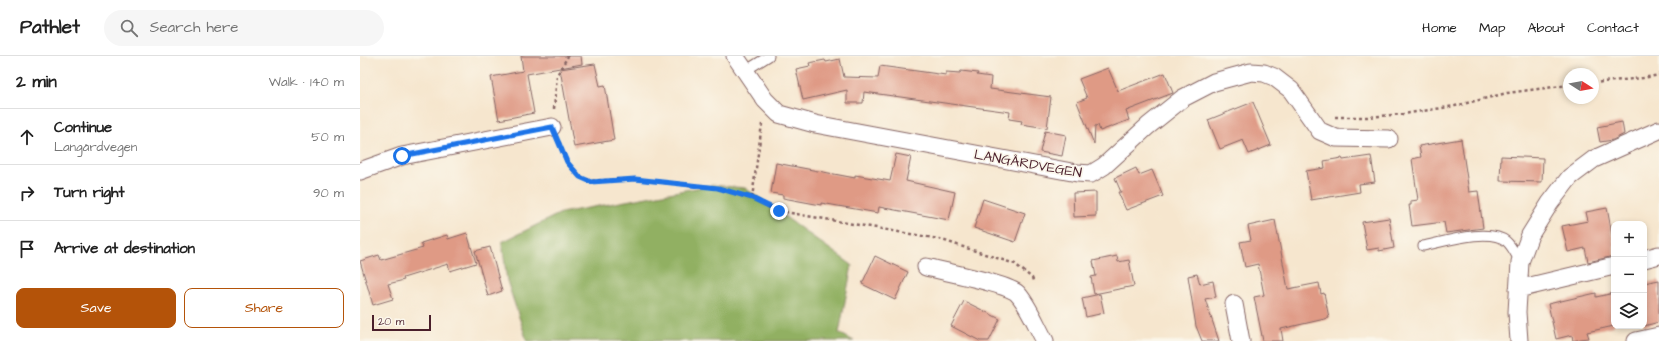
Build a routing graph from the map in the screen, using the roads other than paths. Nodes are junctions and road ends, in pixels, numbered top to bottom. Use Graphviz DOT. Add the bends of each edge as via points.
graph roads {
  1 [pos="735,56"];
  2 [pos="769,56"];
  3 [pos="745,71"];
  4 [pos="552,127"];
  5 [pos="1659,130"];
  6 [pos="1389,139"];
  7 [pos="360,171"];
  8 [pos="1423,246"];
  9 [pos="1659,255"];
  10 [pos="1647,258"];
  11 [pos="1520,262"];
  12 [pos="926,267"];
  13 [pos="1611,267"];
  14 [pos="1518,289"];
  15 [pos="1234,304"];
  16 [pos="1659,336"];
  17 [pos="1045,341"];
  18 [pos="1241,341"];
  19 [pos="1519,341"];
  20 [pos="1636,341"];
  1 -- 3 [label="street, LANGÅRDVEGEN"];
  2 -- 3 [label="lane"];
  3 -- 6 [label="street, LANGÅRDVEGEN" via="765,100 779,114 815,124 1077,174 1091,174 1104,166 1183,98 1214,82 1251,72 1264,72 1274,76 1291,90 1320,131 1336,138"];
  4 -- 7 [label="street" via="402,156"];
  5 -- 11 [label="street" via="1594,159 1570,177 1530,235"];
  8 -- 11 [label="lane" via="1468,237 1497,236 1508,242"];
  9 -- 10 [label="street"];
  11 -- 14 [label="street"];
  12 -- 17 [label="street" via="1002,286 1016,293 1025,304"];
  13 -- 14 [label="street"];
  14 -- 19 [label="street"];
  15 -- 18 [label="street"];
  16 -- 20 [label="street"];
}
